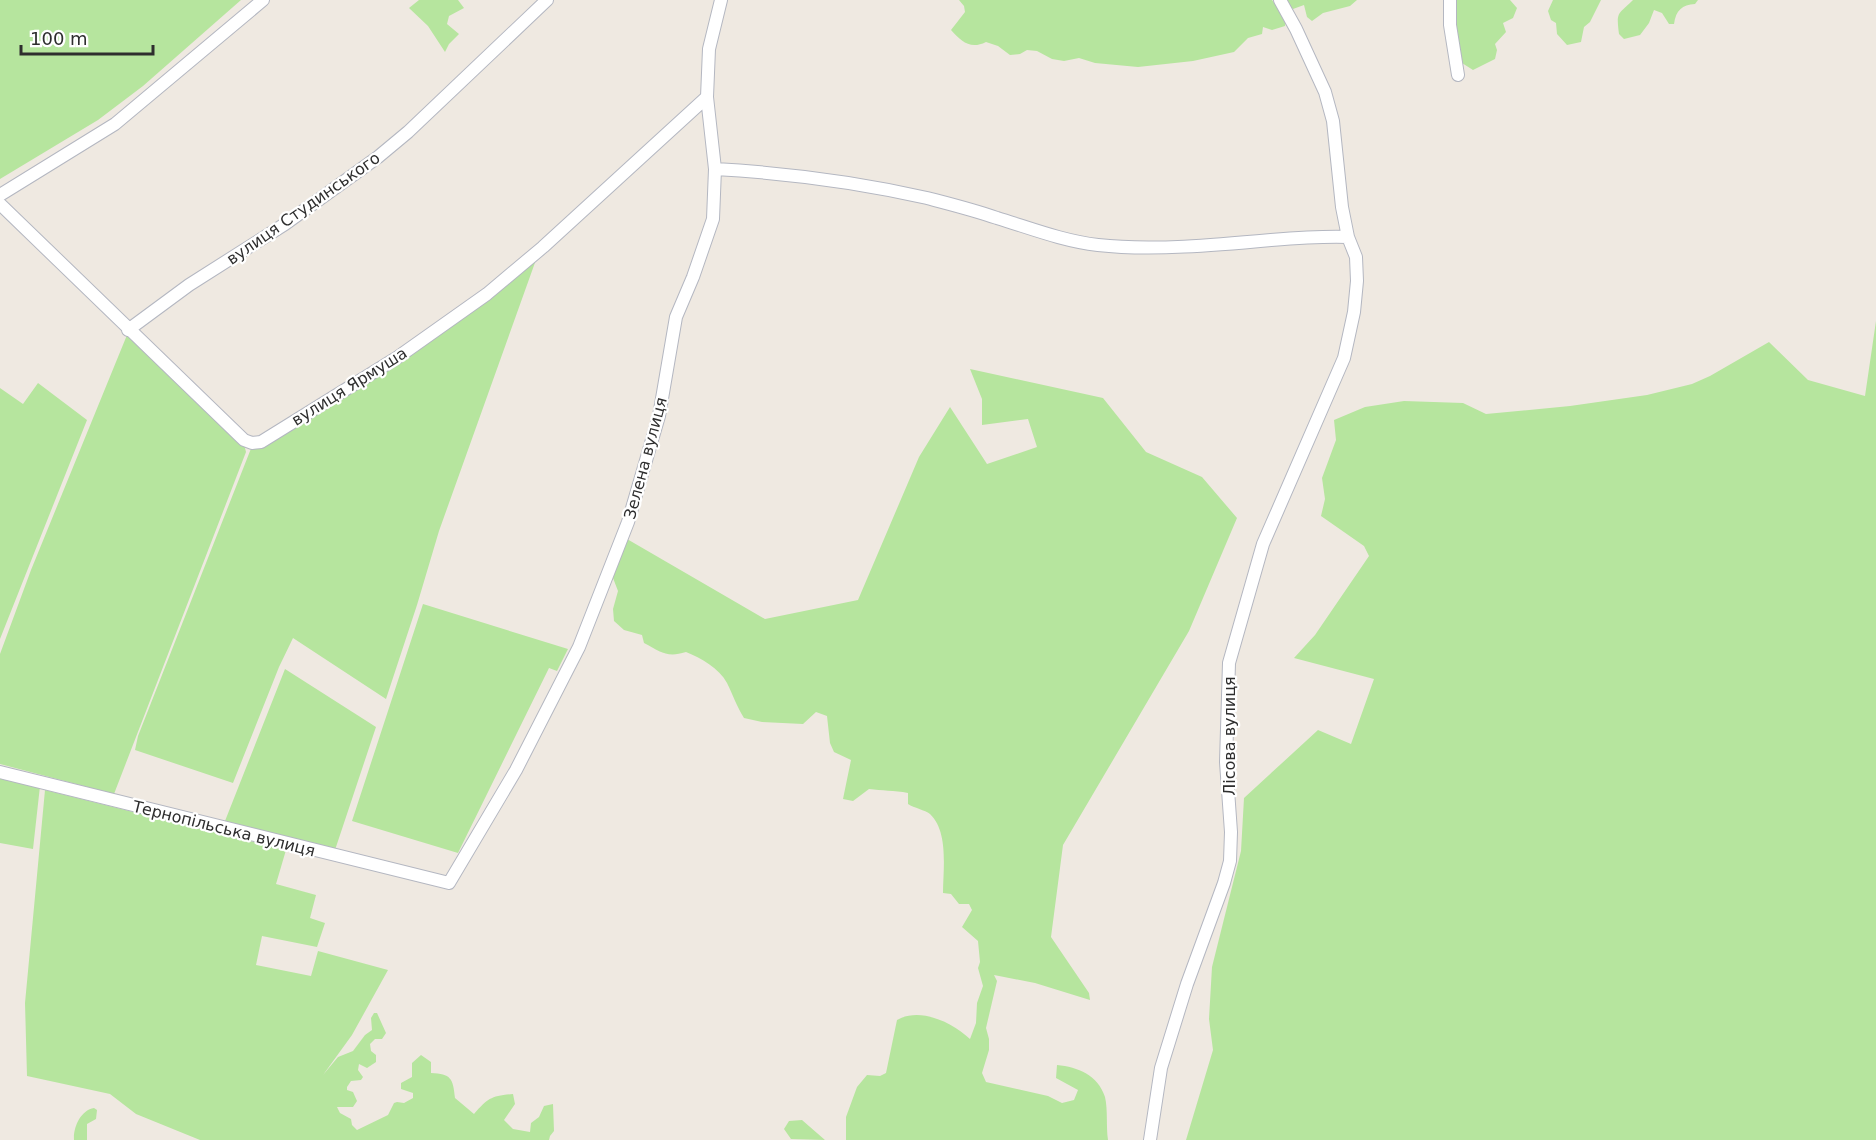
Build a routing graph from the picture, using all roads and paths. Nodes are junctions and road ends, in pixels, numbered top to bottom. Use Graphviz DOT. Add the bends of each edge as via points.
graph roads {
  1 [pos="263,0"];
  2 [pos="547,0"];
  3 [pos="722,0"];
  4 [pos="1280,0"];
  5 [pos="1450,0"];
  6 [pos="1458,75"];
  7 [pos="707,97"];
  8 [pos="715,169"];
  9 [pos="0,195"];
  10 [pos="0,204"];
  11 [pos="1348,237"];
  12 [pos="128,330"];
  13 [pos="0,772"];
  14 [pos="449,883"];
  15 [pos="1150,1140"];
  1 -- 9 [label="street" via="115,124"];
  2 -- 12 [label="street, вулиця Студинського" via="378,157"];
  3 -- 7 [label="street, Зелена вулиця" via="710,49"];
  4 -- 11 [label="street, Лісова вулиця" via="1330,111"];
  5 -- 6 [label="street"];
  7 -- 8 [label="street, Зелена вулиця"];
  7 -- 12 [label="street, вулиця Ярмуша" via="488,294 398,357 261,442 244,440"];
  8 -- 11 [label="street" via="772,172 926,198 1095,245 1126,248"];
  8 -- 14 [label="street, Зелена вулиця" via="713,219 676,317 659,416 628,522 579,647 516,770"];
  10 -- 12 [label="street, вулиця Ярмуша"];
  11 -- 15 [label="street, Лісова вулиця" via="1356,256 1357,281 1344,358 1263,544 1229,663 1226,762 1230,861 1161,1068"];
  13 -- 14 [label="street, Тернопільська вулиця"];
}
